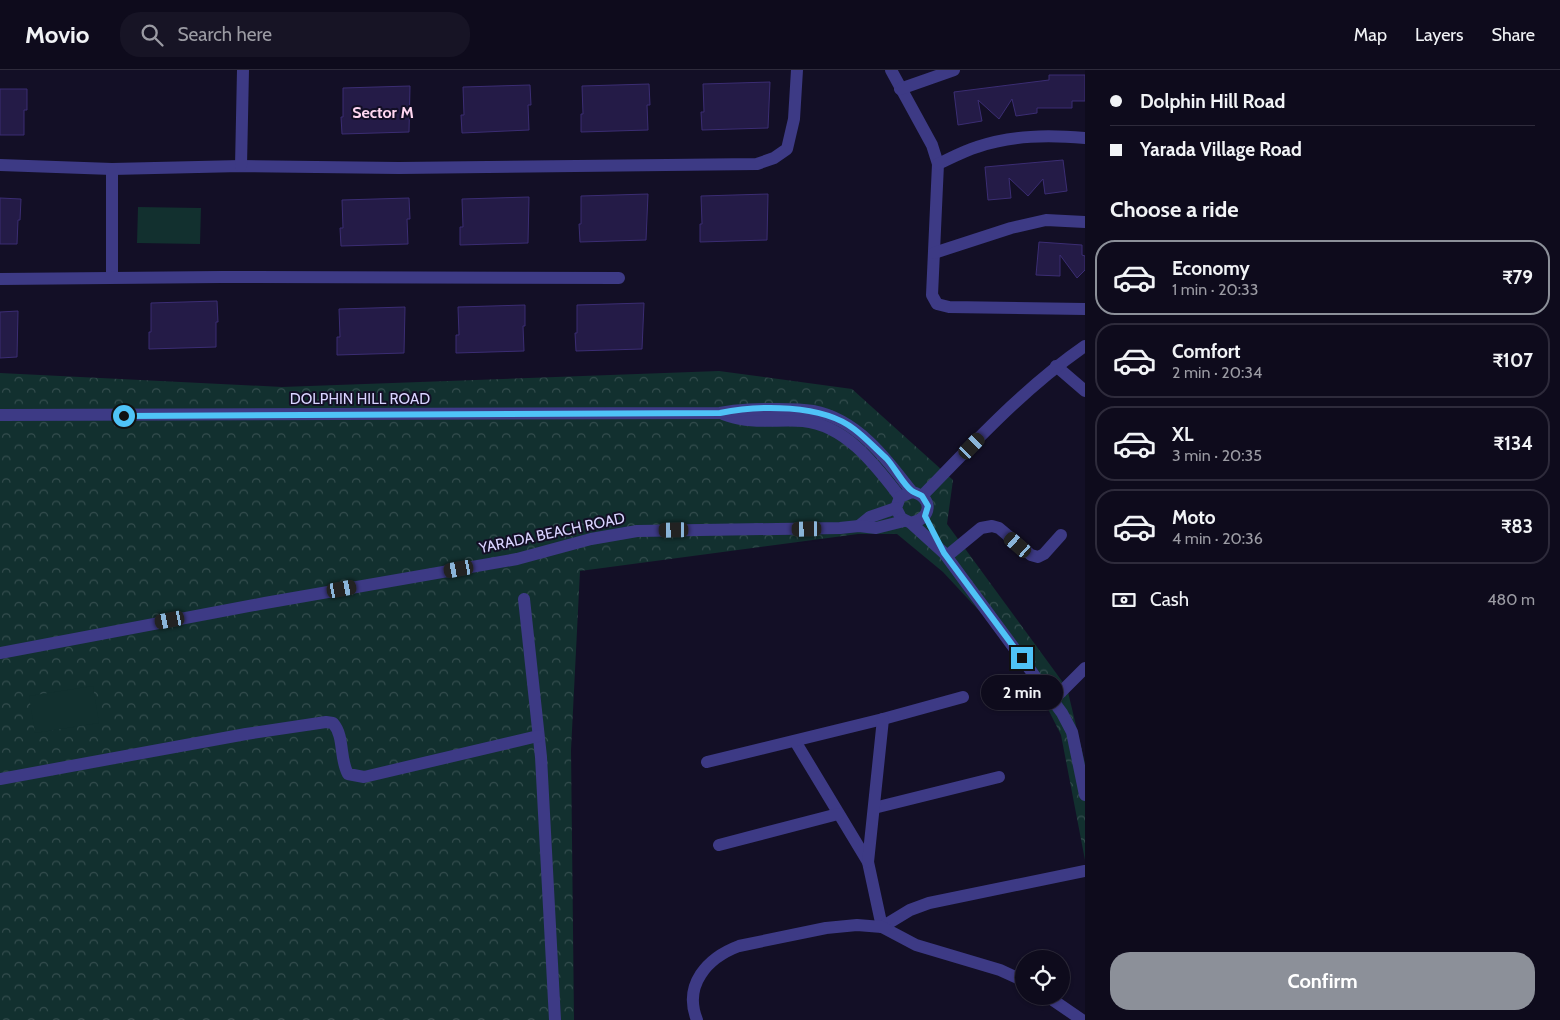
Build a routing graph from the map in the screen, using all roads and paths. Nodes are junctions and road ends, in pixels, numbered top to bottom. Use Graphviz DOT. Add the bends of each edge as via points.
graph roads {
  1 [pos="243,70"];
  2 [pos="797,70"];
  3 [pos="891,70"];
  4 [pos="954,70"];
  5 [pos="900,89"];
  6 [pos="1085,138"];
  7 [pos="938,164"];
  8 [pos="0,165"];
  9 [pos="241,166"];
  10 [pos="112,169"];
  11 [pos="1085,222"];
  12 [pos="934,253"];
  13 [pos="112,277"];
  14 [pos="619,278"];
  15 [pos="0,279"];
  16 [pos="1085,309"];
  17 [pos="1085,346"];
  18 [pos="1056,366"];
  19 [pos="1085,391"];
  20 [pos="720,413"];
  21 [pos="0,415"];
  22 [pos="917,494"];
  23 [pos="898,503"];
  24 [pos="925,516"];
  25 [pos="908,522"];
  26 [pos="859,526"];
  27 [pos="1061,535"];
  28 [pos="945,555"];
  29 [pos="524,600"];
  30 [pos="0,653"];
  31 [pos="1085,668"];
  32 [pos="963,696"];
  33 [pos="1053,700"];
  34 [pos="883,719"];
  35 [pos="1072,732"];
  36 [pos="1085,734"];
  37 [pos="538,736"];
  38 [pos="795,741"];
  39 [pos="707,762"];
  40 [pos="999,777"];
  41 [pos="0,778"];
  42 [pos="1085,795"];
  43 [pos="874,808"];
  44 [pos="838,814"];
  45 [pos="719,845"];
  46 [pos="868,862"];
  47 [pos="1085,871"];
  48 [pos="882,927"];
  49 [pos="1015,977"];
  50 [pos="1060,1005"];
  51 [pos="555,1020"];
  52 [pos="697,1020"];
  53 [pos="1082,1020"];
  1 -- 9 [label="street"];
  2 -- 9 [label="street" via="794,119 787,149 757,164 399,168"];
  3 -- 5 [label="street"];
  4 -- 5 [label="street"];
  5 -- 7 [label="street" via="932,145"];
  6 -- 7 [label="street" via="1054,135 1004,141 978,147"];
  7 -- 12 [label="street"];
  8 -- 10 [label="street"];
  9 -- 10 [label="street"];
  10 -- 13 [label="street"];
  11 -- 12 [label="street" via="1046,220 1010,228"];
  12 -- 16 [label="street" via="932,295 937,304 949,307"];
  13 -- 14 [label="street"];
  13 -- 15 [label="street"];
  17 -- 18 [label="street"];
  18 -- 19 [label="street"];
  18 -- 22 [label="street"];
  20 -- 21 [label="street, DOLPHIN HILL ROAD"];
  20 -- 22 [label="street, DOLPHIN HILL ROAD" via="741,409 794,409 831,416 869,442"];
  20 -- 23 [label="street, DOLPHIN HILL ROAD" via="742,420 804,421 827,427 866,456"];
  22 -- 23 [label="street"];
  22 -- 24 [label="street" via="928,506"];
  23 -- 25 [label="street" via="898,515"];
  23 -- 26 [label="street"];
  24 -- 25 [label="street" via="919,522"];
  24 -- 28 [label="street"];
  25 -- 26 [label="street, YARADA BEACH ROAD" via="876,528"];
  25 -- 28 [label="street"];
  26 -- 30 [label="street, YARADA BEACH ROAD" via="637,531 517,559"];
  27 -- 28 [label="street" via="1038,557 992,526 981,528"];
  28 -- 33 [label="street"];
  29 -- 37 [label="street"];
  31 -- 33 [label="street"];
  32 -- 34 [label="street"];
  33 -- 35 [label="street"];
  34 -- 38 [label="street"];
  34 -- 43 [label="street"];
  35 -- 36 [label="street"];
  35 -- 42 [label="street"];
  37 -- 41 [label="street" via="364,777 348,774 343,765 338,729 333,723 326,722"];
  37 -- 51 [label="street"];
  38 -- 39 [label="street"];
  38 -- 44 [label="street"];
  40 -- 43 [label="street"];
  43 -- 46 [label="street"];
  44 -- 45 [label="street"];
  44 -- 46 [label="street"];
  46 -- 48 [label="street"];
  47 -- 48 [label="street" via="929,903"];
  48 -- 49 [label="street" via="916,945"];
  48 -- 52 [label="street" via="826,928 727,950 704,969 695,984 692,1000"];
  50 -- 53 [label="street"];
}
